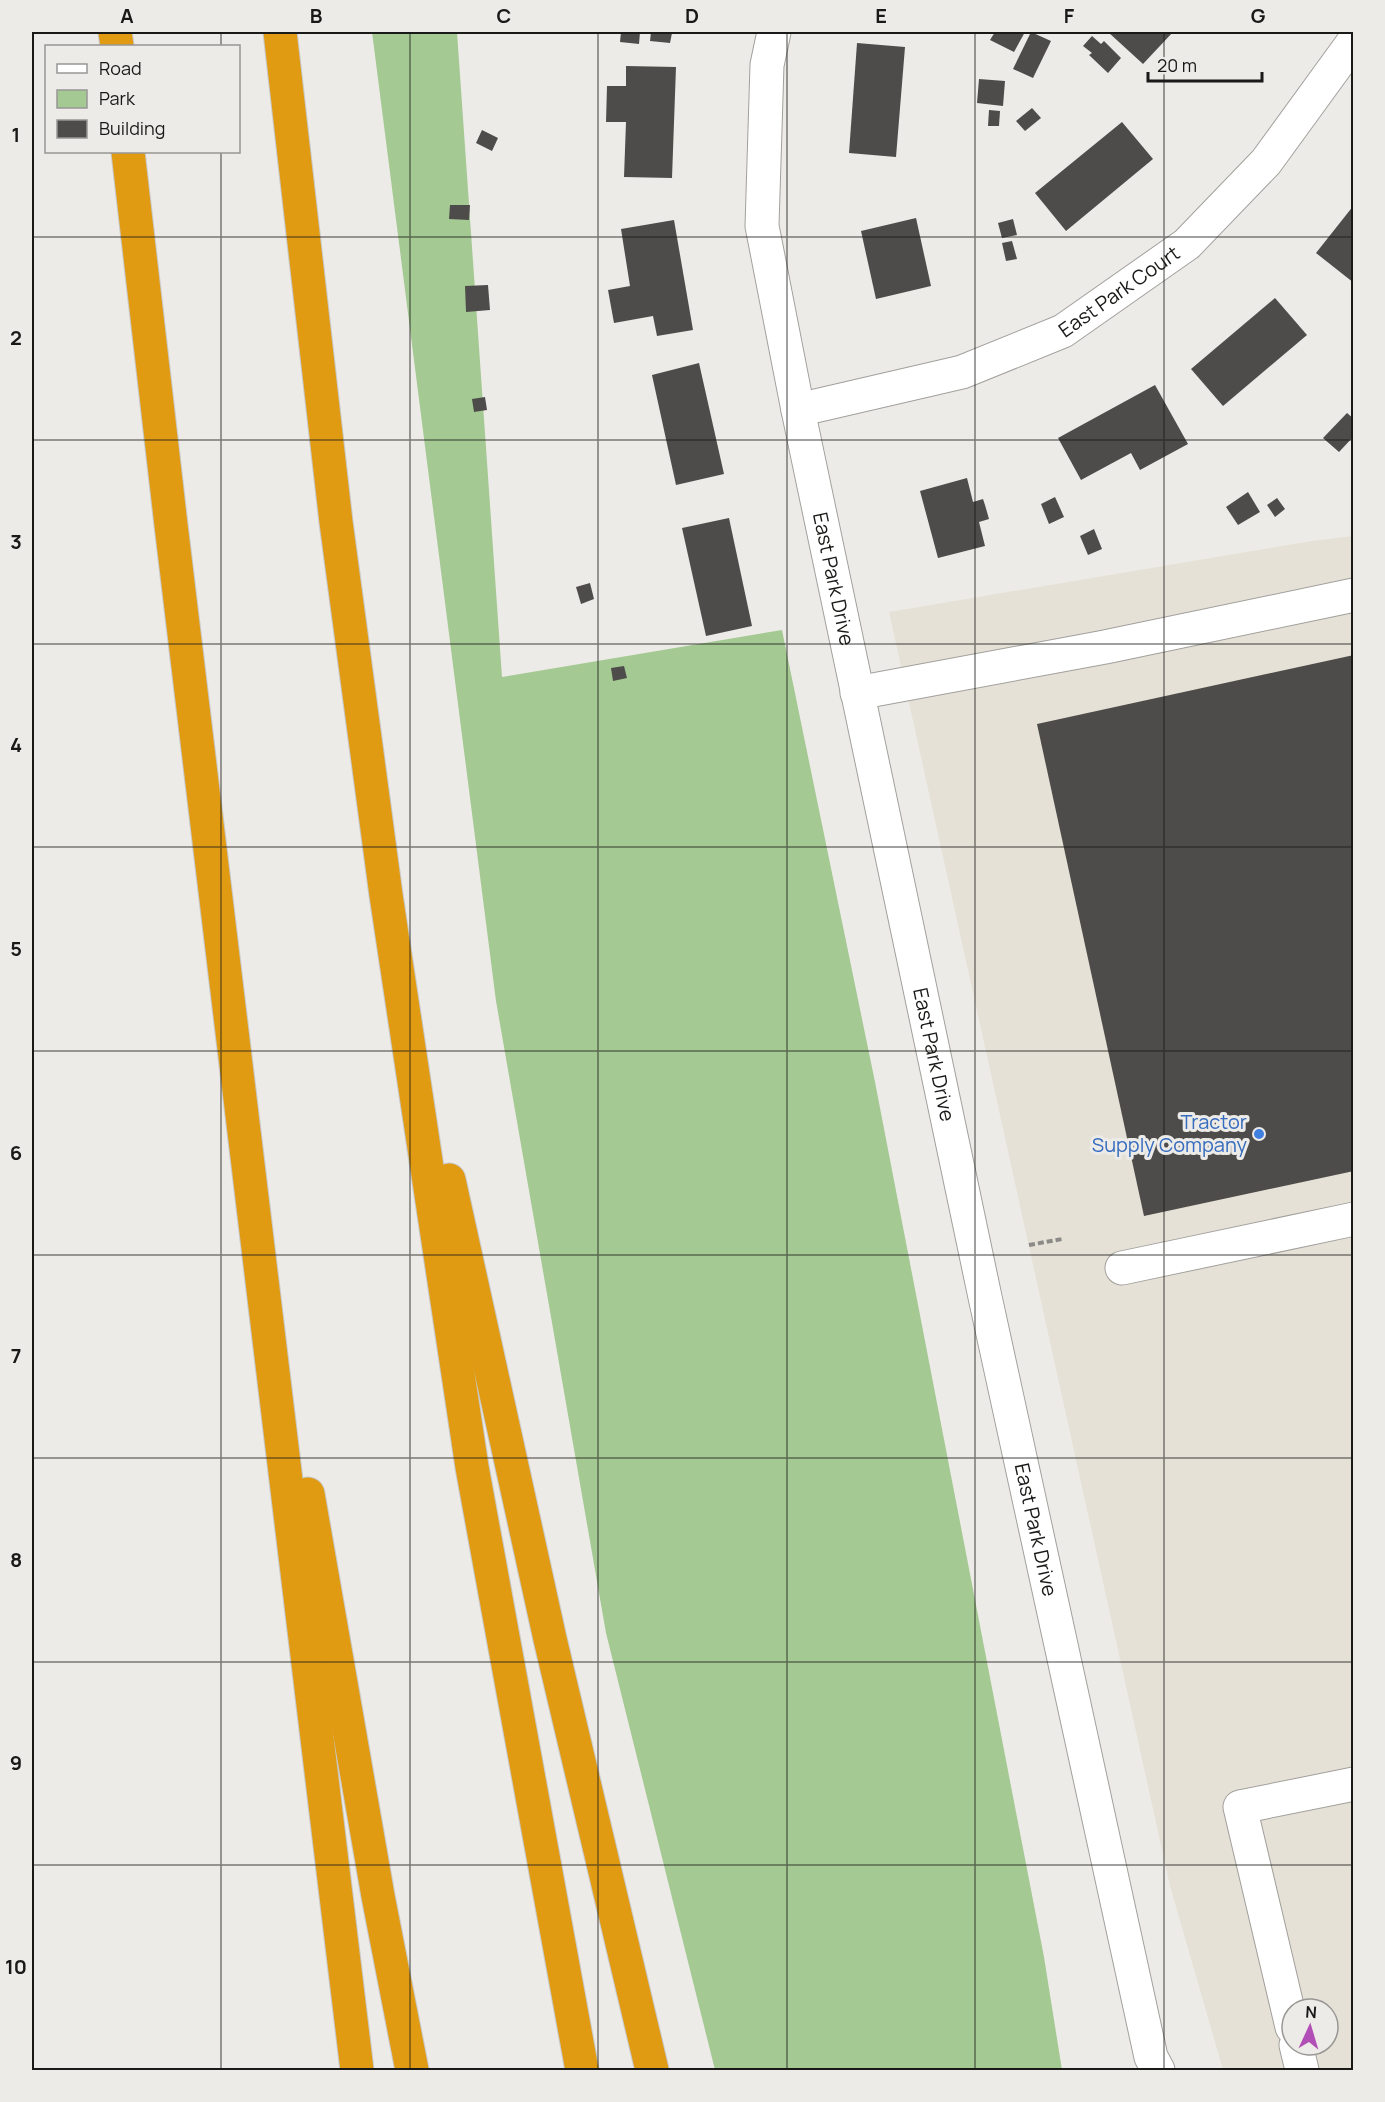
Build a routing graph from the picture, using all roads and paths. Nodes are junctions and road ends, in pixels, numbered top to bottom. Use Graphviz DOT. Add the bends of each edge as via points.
graph roads {
  1 [pos="280,32"];
  2 [pos="774,32"];
  3 [pos="1353,41"];
  4 [pos="128,153"];
  5 [pos="798,410"];
  6 [pos="1353,596"];
  7 [pos="857,693"];
  8 [pos="386,895"];
  9 [pos="218,908"];
  10 [pos="1353,1219"];
  11 [pos="1062,1239"];
  12 [pos="1029,1245"];
  13 [pos="1122,1268"];
  14 [pos="1353,1784"];
  15 [pos="1285,1997"];
  16 [pos="357,2070"];
  17 [pos="412,2070"];
  18 [pos="582,2070"];
  19 [pos="652,2070"];
  20 [pos="1158,2070"];
  1 -- 8 [label="highway" via="335,511"];
  2 -- 5 [label="street, East Park Drive" via="767,65 762,226"];
  3 -- 5 [label="street, East Park Court" via="1266,162 1187,244 1063,331 962,372"];
  4 -- 9 [label="highway"];
  5 -- 7 [label="street, East Park Drive"];
  6 -- 7 [label="street"];
  7 -- 20 [label="street, East Park Drive" via="1148,2045"];
  8 -- 18 [label="highway" via="472,1467"];
  8 -- 19 [label="highway" via="550,1639"];
  9 -- 16 [label="highway"];
  9 -- 17 [label="highway" via="311,1508"];
  10 -- 13 [label="street"];
  11 -- 12 [label="path"];
  14 -- 15 [label="street" via="1240,1807"];
}
